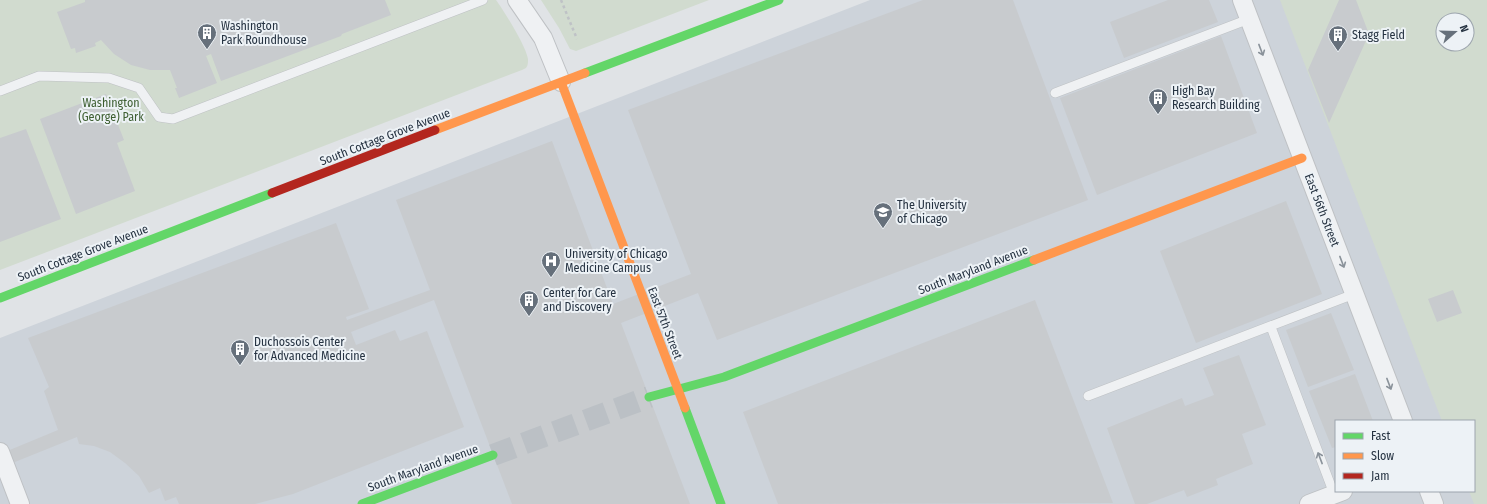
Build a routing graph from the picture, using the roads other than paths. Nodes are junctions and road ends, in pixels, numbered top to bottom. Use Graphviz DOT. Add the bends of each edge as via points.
graph roads {
  1 [pos="483,0"];
  2 [pos="517,0"];
  3 [pos="779,0"];
  4 [pos="1242,0"];
  5 [pos="1249,19"];
  6 [pos="561,82"];
  7 [pos="0,91"];
  8 [pos="1055,93"];
  9 [pos="1302,158"];
  10 [pos="1354,294"];
  11 [pos="0,298"];
  12 [pos="1271,326"];
  13 [pos="678,389"];
  14 [pos="1088,396"];
  15 [pos="649,397"];
  16 [pos="1403,420"];
  17 [pos="0,452"];
  18 [pos="493,455"];
  19 [pos="1335,483"];
  20 [pos="1429,492"];
  21 [pos="1339,493"];
  22 [pos="17,503"];
  23 [pos="362,504"];
  24 [pos="722,504"];
  25 [pos="1309,504"];
  26 [pos="1434,504"];
  1 -- 7 [label="lane" via="172,118 159,117 139,88 109,78 39,76"];
  2 -- 6 [label="street" via="543,38"];
  3 -- 6 [label="street, South Cottage Grove Avenue"];
  4 -- 5 [label="street, East 56th Street"];
  5 -- 8 [label="lane"];
  5 -- 9 [label="street, East 56th Street, one-way"];
  6 -- 11 [label="street, South Cottage Grove Avenue"];
  6 -- 13 [label="street, East 57th Street"];
  9 -- 10 [label="street, East 56th Street, one-way"];
  9 -- 13 [label="street, South Maryland Avenue" via="724,377"];
  10 -- 12 [label="lane"];
  10 -- 16 [label="street, East 56th Street, one-way"];
  12 -- 14 [label="lane"];
  19 -- 12 [label="lane, one-way"];
  13 -- 15 [label="street, South Maryland Avenue"];
  13 -- 24 [label="street, East 57th Street"];
  17 -- 22 [label="street"];
  18 -- 23 [label="street, South Maryland Avenue"];
  20 -- 26 [label="street"];
  21 -- 25 [label="street"];
}
